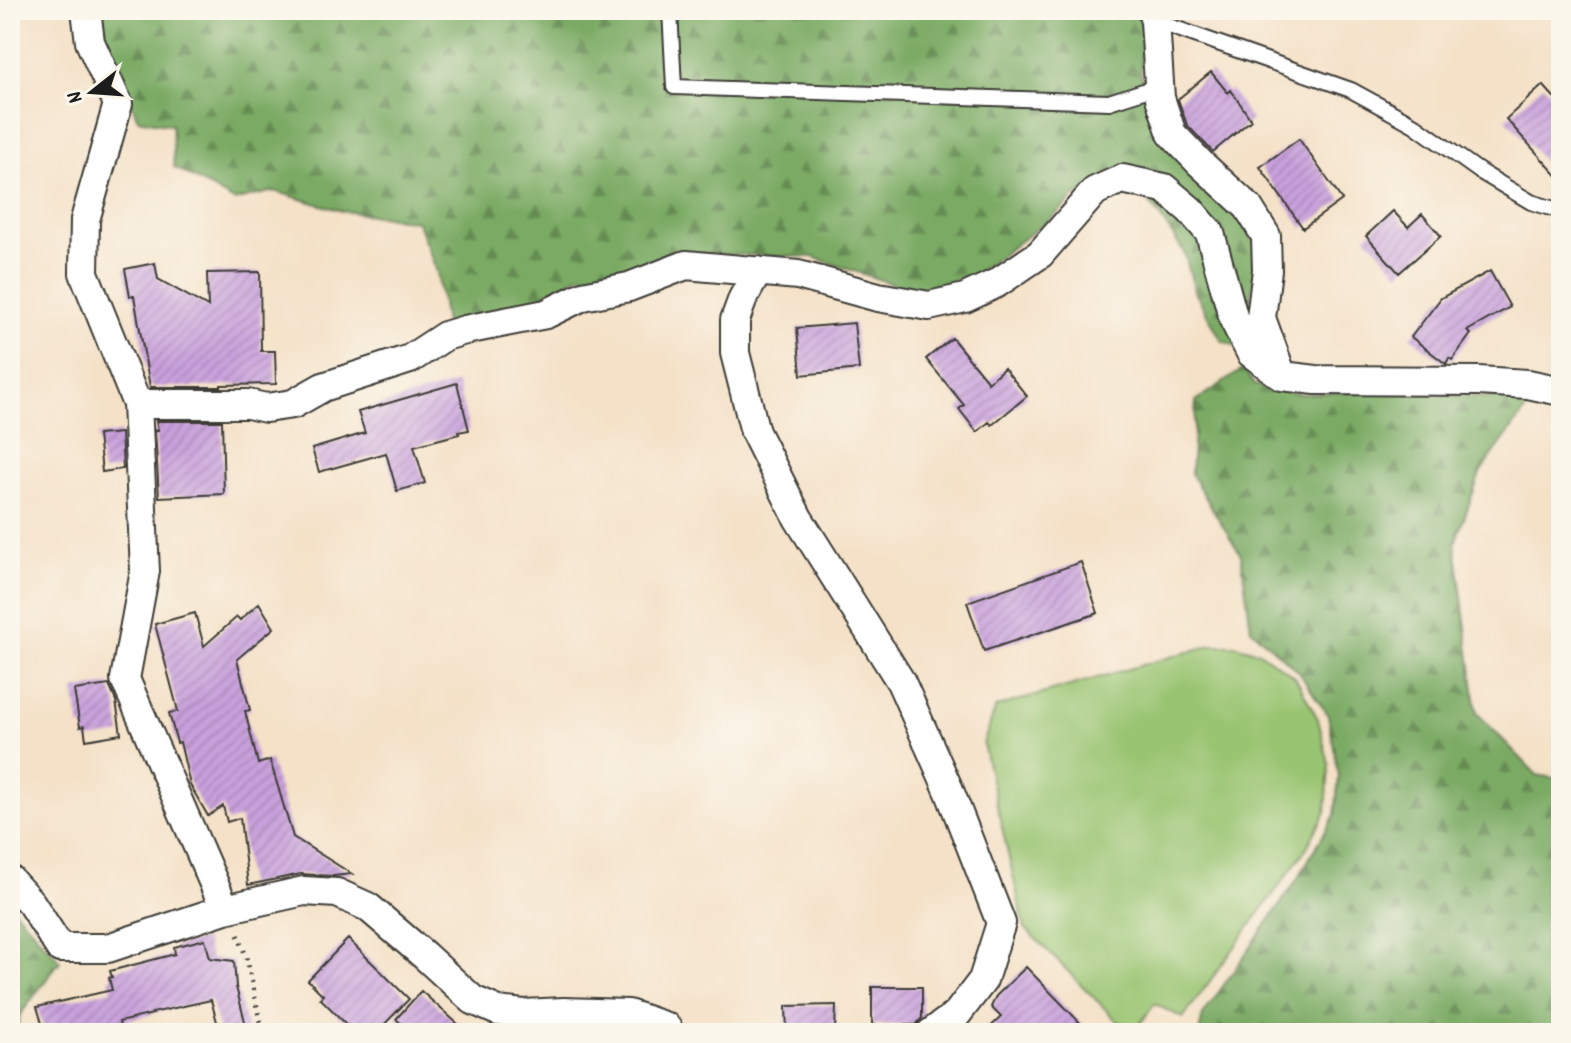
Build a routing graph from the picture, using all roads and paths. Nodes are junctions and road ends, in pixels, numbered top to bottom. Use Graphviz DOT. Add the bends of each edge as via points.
graph roads {
  1 [pos="86,10"];
  2 [pos="670,10"];
  3 [pos="1153,15"];
  4 [pos="1159,86"];
  5 [pos="1561,211"];
  6 [pos="758,271"];
  7 [pos="1282,376"];
  8 [pos="1561,391"];
  9 [pos="137,404"];
  10 [pos="10,880"];
  11 [pos="225,909"];
  12 [pos="264,1033"];
  13 [pos="670,1033"];
  14 [pos="931,1033"];
  1 -- 9 [label="street" via="90,42 118,104 85,220 84,273"];
  2 -- 4 [label="lane" via="674,87 1109,102"];
  3 -- 4 [label="street"];
  3 -- 5 [label="lane" via="1351,90 1531,202"];
  4 -- 7 [label="street" via="1172,134 1248,207 1266,236 1261,318"];
  6 -- 7 [label="street" via="798,275 929,306 965,298 1040,254 1095,191 1122,179 1164,188 1210,233 1234,320 1251,353"];
  6 -- 9 [label="street" via="686,265 629,287 583,296 546,314 445,336 410,359 323,387 293,404"];
  6 -- 14 [label="street" via="735,320 735,353 755,432 798,518 901,682 1001,923 983,980 957,1014"];
  7 -- 8 [label="street" via="1478,381"];
  9 -- 11 [label="street" via="145,571 125,679"];
  10 -- 11 [label="street" via="60,948 108,948"];
  11 -- 12 [label="path" via="244,949"];
  11 -- 13 [label="street" via="304,891 337,893 368,907 473,1000 498,1011 628,1014"];
}
